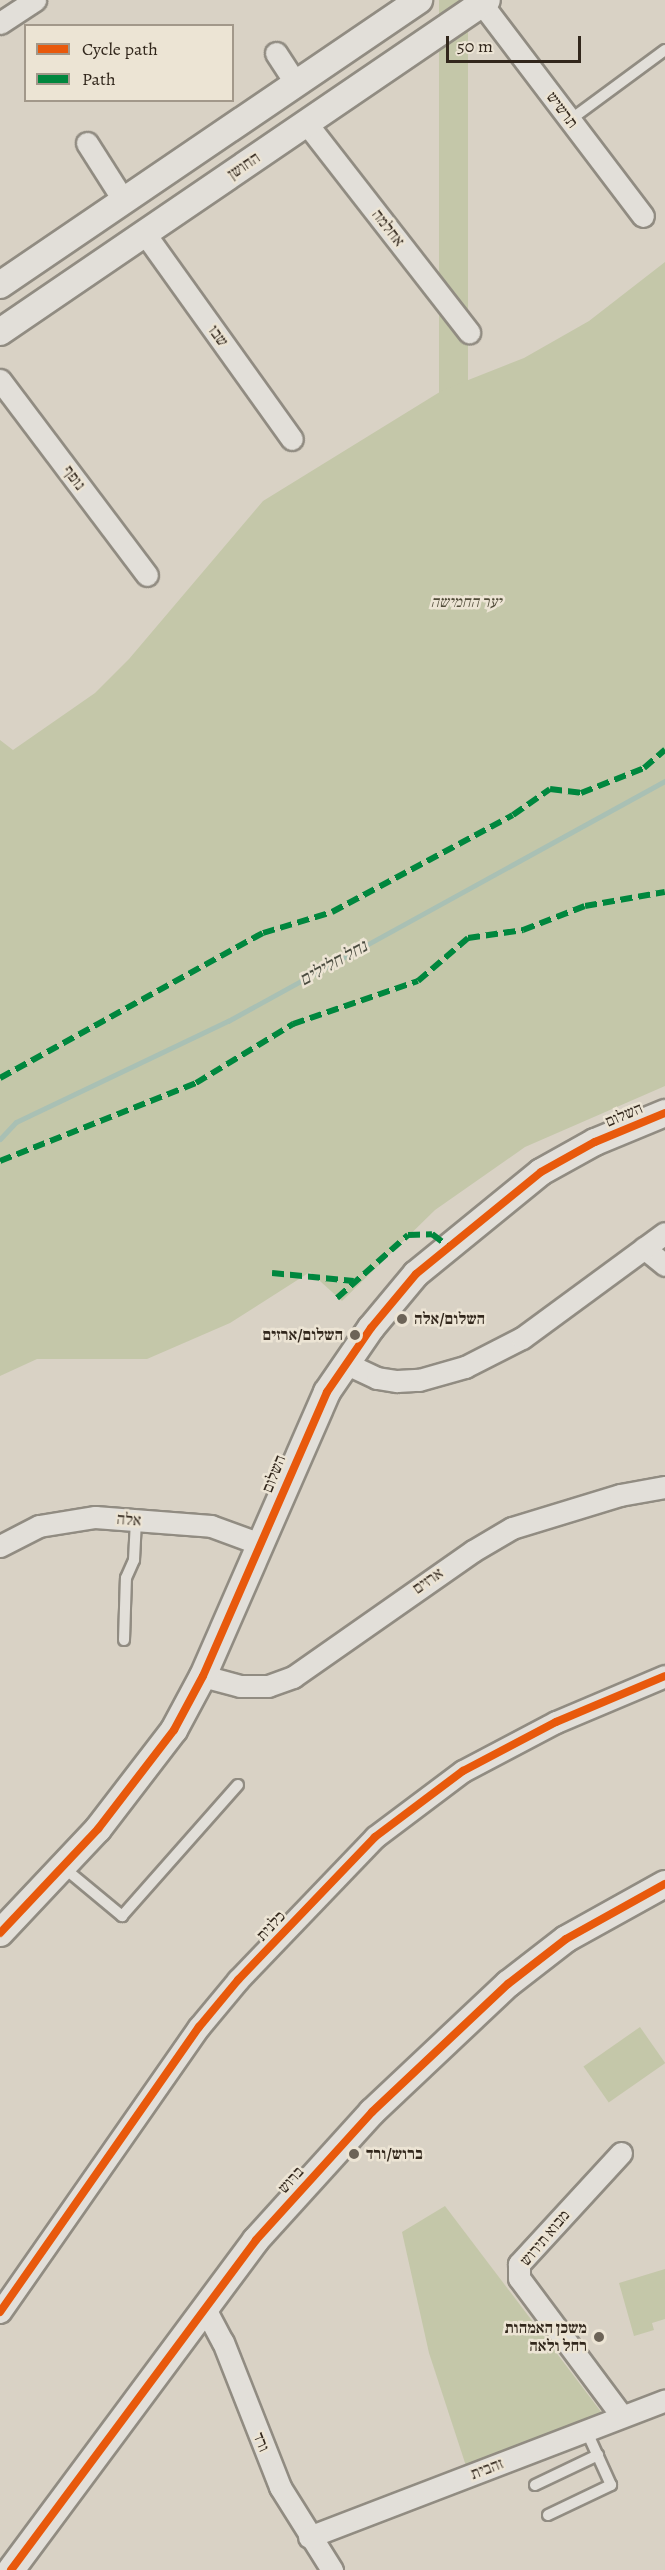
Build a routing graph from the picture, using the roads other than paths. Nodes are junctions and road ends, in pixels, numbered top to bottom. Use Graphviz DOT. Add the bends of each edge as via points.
graph roads {
  1 [pos="35,0"];
  2 [pos="419,0"];
  3 [pos="484,2"];
  4 [pos="0,23"];
  5 [pos="665,50"];
  6 [pos="276,53"];
  7 [pos="296,84"];
  8 [pos="570,120"];
  9 [pos="307,124"];
  10 [pos="87,143"];
  11 [pos="124,201"];
  12 [pos="643,216"];
  13 [pos="145,234"];
  14 [pos="0,285"];
  15 [pos="0,332"];
  16 [pos="468,332"];
  17 [pos="0,380"];
  18 [pos="292,439"];
  19 [pos="147,575"];
  20 [pos="665,1113"];
  21 [pos="665,1233"];
  22 [pos="644,1248"];
  23 [pos="665,1265"];
  24 [pos="346,1364"];
  25 [pos="665,1487"];
  26 [pos="136,1520"];
  27 [pos="260,1544"];
  28 [pos="0,1546"];
  29 [pos="124,1640"];
  30 [pos="203,1676"];
  31 [pos="665,1676"];
  32 [pos="238,1785"];
  33 [pos="63,1866"];
  34 [pos="665,1884"];
  35 [pos="0,1933"];
  36 [pos="621,2153"];
  37 [pos="204,2307"];
  38 [pos="0,2312"];
  39 [pos="665,2400"];
  40 [pos="622,2416"];
  41 [pos="586,2430"];
  42 [pos="598,2455"];
  43 [pos="535,2485"];
  44 [pos="548,2515"];
  45 [pos="309,2537"];
  46 [pos="10,2570"];
  47 [pos="332,2570"];
  1 -- 4 [label="street"];
  2 -- 7 [label="street"];
  3 -- 8 [label="street, תרשיש"];
  3 -- 9 [label="street, החושן"];
  5 -- 8 [label="lane"];
  6 -- 7 [label="street"];
  7 -- 11 [label="street"];
  8 -- 12 [label="street, תרשיש"];
  9 -- 13 [label="street, החושן"];
  9 -- 16 [label="street, אחלמה"];
  10 -- 11 [label="street"];
  11 -- 14 [label="street"];
  13 -- 15 [label="street, החושן"];
  13 -- 18 [label="street, שבו"];
  17 -- 19 [label="street, נופף"];
  20 -- 24 [label="street, השלום" via="595,1142 541,1172 500,1203 416,1274"];
  21 -- 22 [label="street"];
  22 -- 23 [label="street"];
  22 -- 24 [label="street" via="522,1338 465,1367 419,1380 397,1381 377,1378"];
  24 -- 27 [label="street, השלום" via="327,1392 299,1450"];
  25 -- 30 [label="street, ארזים" via="620,1495 512,1528 419,1587 293,1677 267,1686 240,1686"];
  26 -- 27 [label="street, אלה" via="211,1526"];
  26 -- 28 [label="street, אלה" via="63,1520 39,1526"];
  26 -- 29 [label="lane" via="134,1560 126,1578"];
  27 -- 30 [label="street, השלום"];
  30 -- 33 [label="street, השלום" via="174,1730 98,1829"];
  31 -- 38 [label="street, כלנית" via="556,1722 463,1771 375,1837 238,1980 199,2027"];
  32 -- 33 [label="lane" via="122,1917"];
  33 -- 35 [label="street, השלום"];
  34 -- 37 [label="street, ברוש" via="566,1939 456,2031 311,2178"];
  36 -- 40 [label="street, מבוא תירוש" via="519,2264 519,2278"];
  37 -- 45 [label="street, ורד" via="223,2342 280,2487"];
  37 -- 46 [label="street, ברוש"];
  39 -- 40 [label="street, זהבית"];
  40 -- 41 [label="street, זהבית"];
  41 -- 42 [label="lane"];
  41 -- 45 [label="street, זהבית"];
  42 -- 43 [label="lane"];
  42 -- 44 [label="lane" via="611,2485"];
  45 -- 47 [label="street, ורד"];
}
